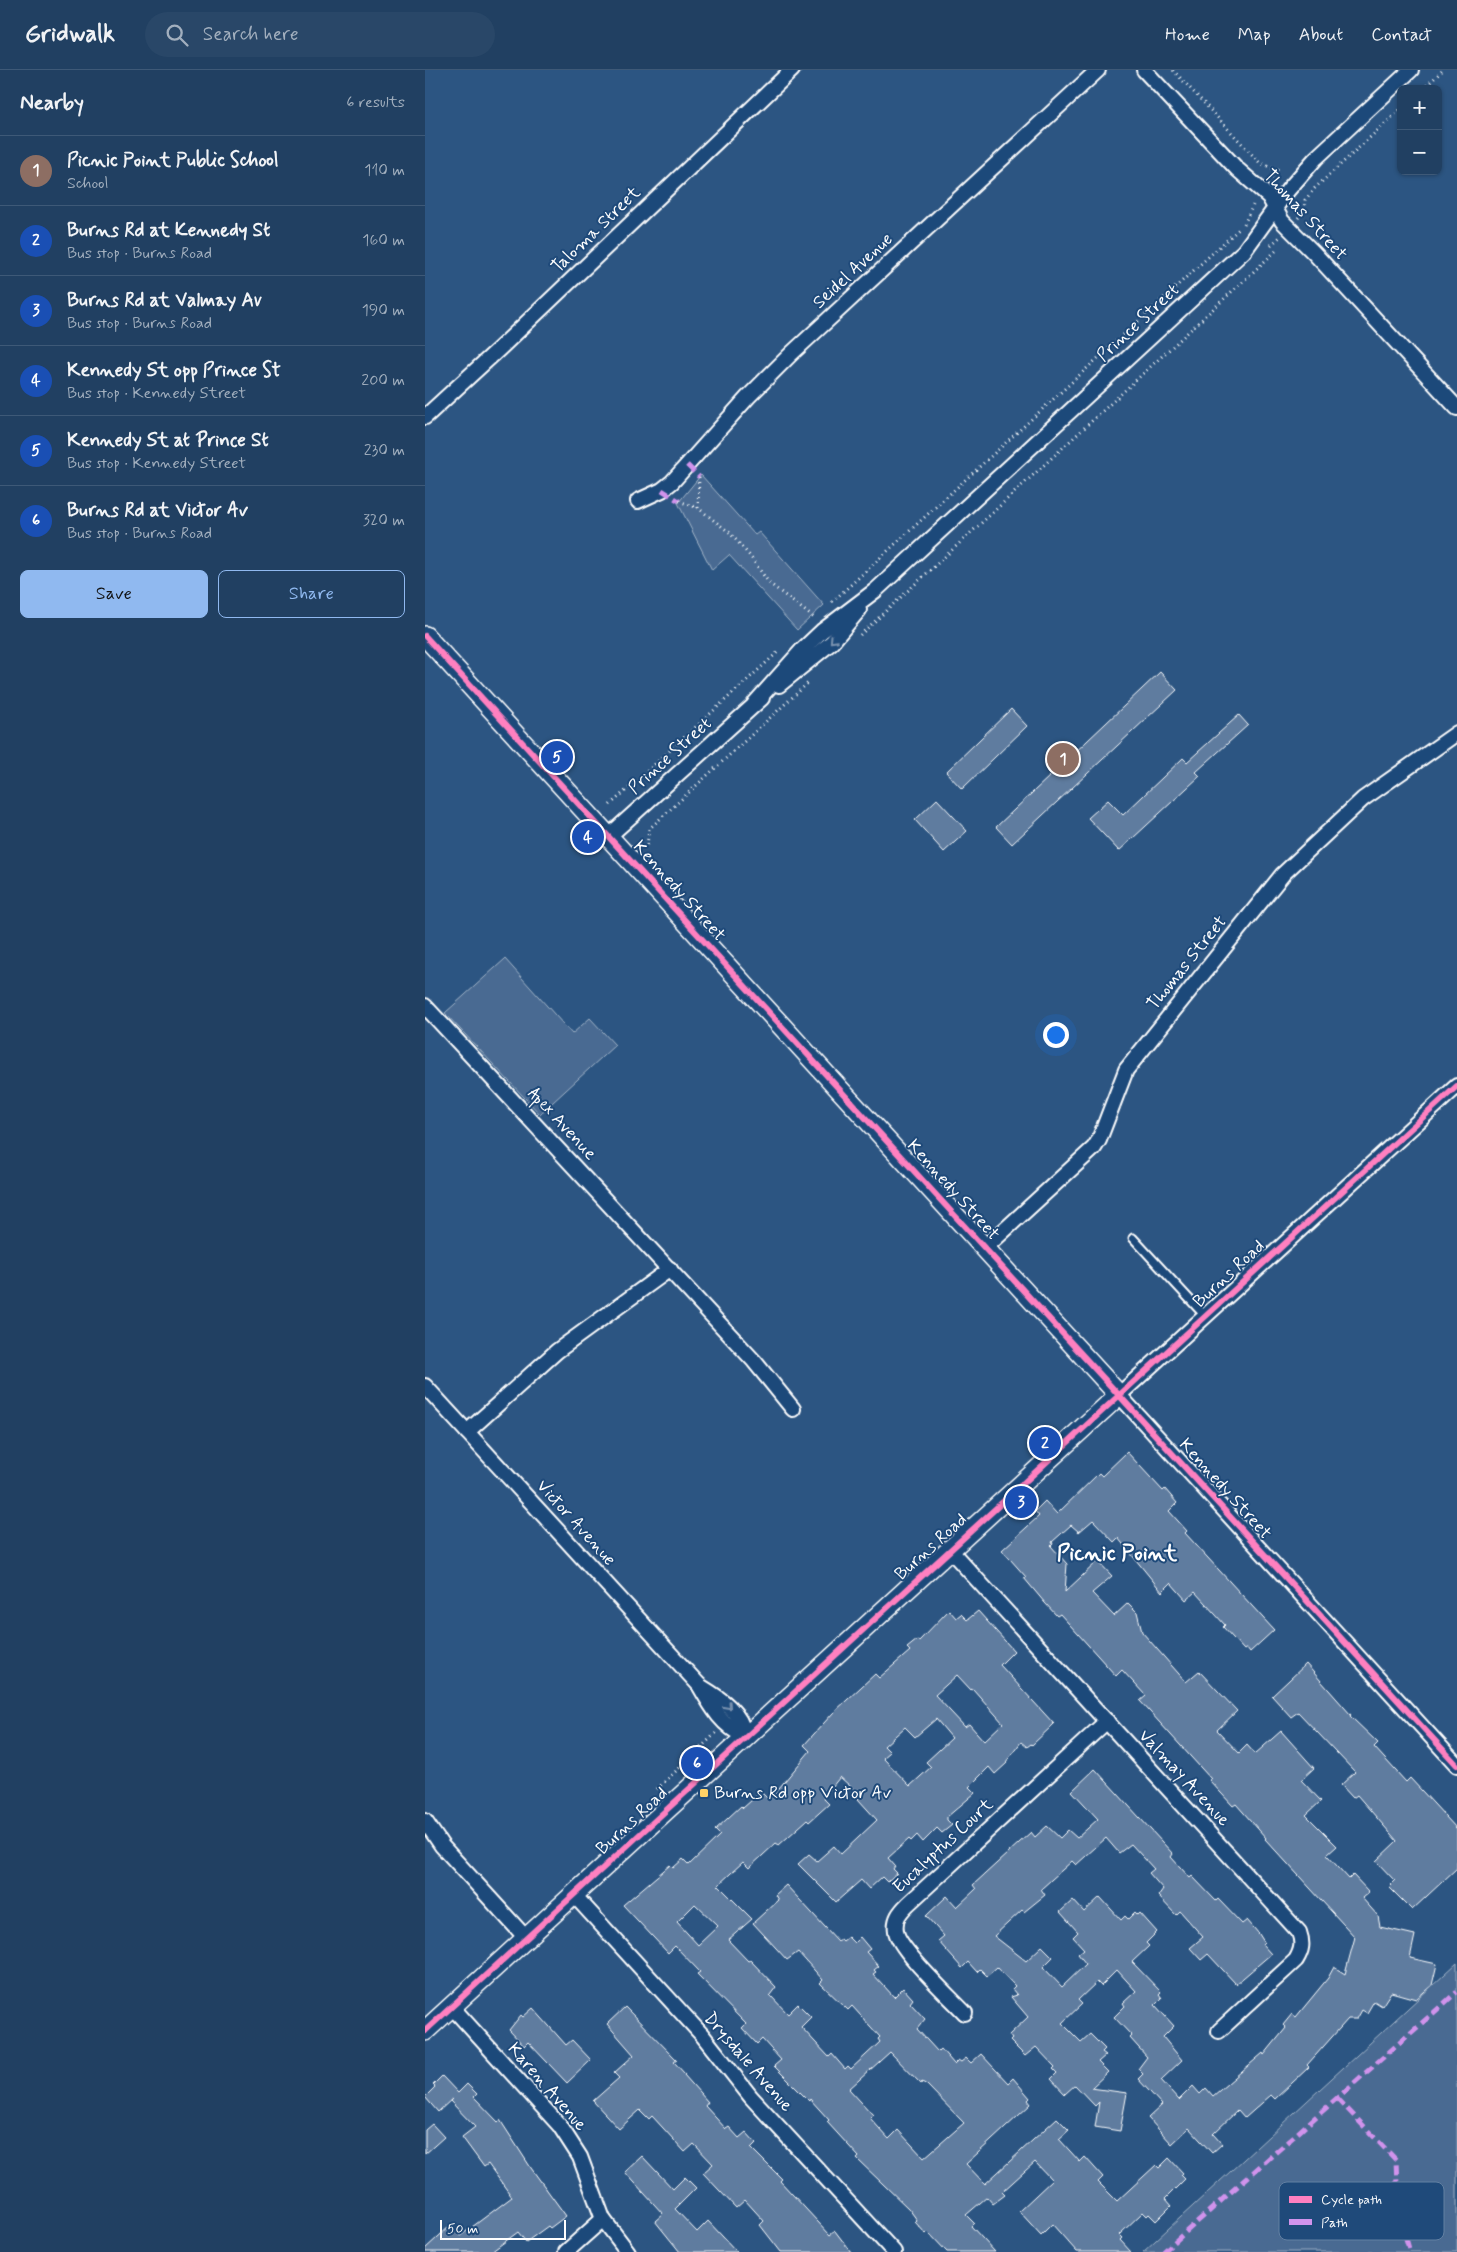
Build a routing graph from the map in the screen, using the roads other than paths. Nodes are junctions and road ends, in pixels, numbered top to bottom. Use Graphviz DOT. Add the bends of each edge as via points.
graph roads {
  1 [pos="792,70"];
  2 [pos="1098,70"];
  3 [pos="1144,70"];
  4 [pos="1411,70"];
  5 [pos="1274,208"];
  6 [pos="1457,408"];
  7 [pos="425,417"];
  8 [pos="638,501"];
  9 [pos="425,636"];
  10 [pos="1457,733"];
  11 [pos="609,836"];
  12 [pos="425,1006"];
  13 [pos="1457,1087"];
  14 [pos="1133,1238"];
  15 [pos="985,1248"];
  16 [pos="670,1269"];
  17 [pos="1205,1316"];
  18 [pos="425,1386"];
  19 [pos="1119,1395"];
  20 [pos="793,1409"];
  21 [pos="467,1432"];
  22 [pos="950,1550"];
  23 [pos="1107,1721"];
  24 [pos="746,1737"];
  25 [pos="1457,1765"];
  26 [pos="425,1821"];
  27 [pos="574,1895"];
  28 [pos="527,1938"];
  29 [pos="452,2007"];
  30 [pos="965,2013"];
  31 [pos="425,2031"];
  32 [pos="1219,2031"];
  33 [pos="603,2219"];
  34 [pos="566,2252"];
  35 [pos="628,2252"];
  36 [pos="894,2252"];
  1 -- 7 [label="street, Taloma Street"];
  2 -- 8 [label="street, Seidel Avenue" via="786,358 672,482"];
  3 -- 5 [label="street, Thomas Street" via="1237,169 1269,197"];
  4 -- 5 [label="street, Prince Street" via="1316,158"];
  5 -- 6 [label="street, Thomas Street" via="1281,222 1314,253"];
  5 -- 11 [label="street, Prince Street" via="1244,251 876,590 832,642 755,703"];
  9 -- 11 [label="street, Kennedy Street"];
  10 -- 15 [label="street, Thomas Street" via="1363,799 1283,874 1126,1070 1094,1148"];
  11 -- 15 [label="street, Kennedy Street"];
  12 -- 16 [label="street, Apex Avenue"];
  13 -- 17 [label="street, Burns Road"];
  14 -- 17 [label="lane"];
  15 -- 19 [label="street, Kennedy Street"];
  16 -- 20 [label="street, Apex Avenue"];
  16 -- 21 [label="street" via="557,1351"];
  17 -- 19 [label="street, Burns Road"];
  18 -- 21 [label="street, Victor Avenue"];
  19 -- 22 [label="street, Burns Road"];
  19 -- 25 [label="street, Kennedy Street"];
  21 -- 24 [label="street, Victor Avenue" via="699,1685 726,1724"];
  22 -- 23 [label="street, Valmay Avenue"];
  22 -- 24 [label="street, Burns Road"];
  23 -- 30 [label="street, Eucalyptus Court" via="908,1904 896,1920 901,1944"];
  23 -- 32 [label="street, Valmay Avenue" via="1293,1924 1302,1940 1296,1960"];
  24 -- 27 [label="street, Burns Road"];
  26 -- 28 [label="street" via="442,1846"];
  27 -- 28 [label="street, Burns Road"];
  27 -- 36 [label="street, Drysdale Avenue" via="703,2036 751,2097"];
  28 -- 29 [label="street, Burns Road"];
  29 -- 31 [label="street, Burns Road"];
  29 -- 33 [label="street, Karen Avenue" via="571,2141 587,2172"];
  33 -- 34 [label="street"];
  33 -- 35 [label="street, Karen Avenue"];
}
